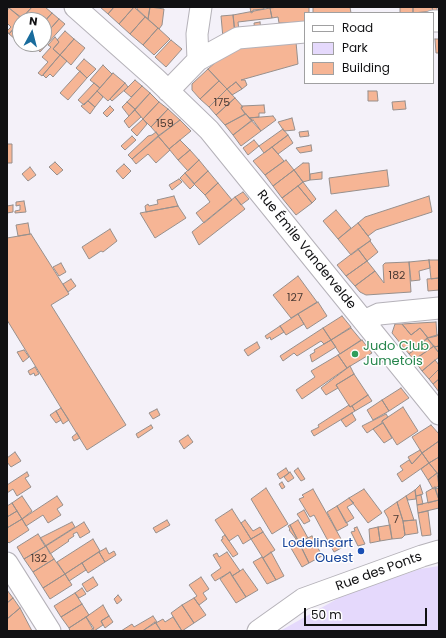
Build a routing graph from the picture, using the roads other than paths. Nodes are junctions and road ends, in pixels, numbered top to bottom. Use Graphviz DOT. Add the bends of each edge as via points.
graph roads {
  1 [pos="75,7"];
  2 [pos="201,7"];
  3 [pos="304,32"];
  4 [pos="198,60"];
  5 [pos="168,90"];
  6 [pos="439,308"];
  7 [pos="364,321"];
  8 [pos="439,414"];
  9 [pos="439,552"];
  10 [pos="7,563"];
  11 [pos="50,631"];
  12 [pos="258,631"];
  1 -- 5 [label="street, Rue Émile Vandervelde"];
  2 -- 4 [label="street" via="197,34"];
  3 -- 4 [label="street" via="238,38"];
  4 -- 5 [label="street"];
  5 -- 7 [label="street, Rue Émile Vandervelde" via="218,140"];
  6 -- 7 [label="street" via="379,314"];
  7 -- 8 [label="street, Rue Émile Vandervelde"];
  9 -- 12 [label="street, Rue des Ponts" via="303,599"];
  10 -- 11 [label="street"];
}
